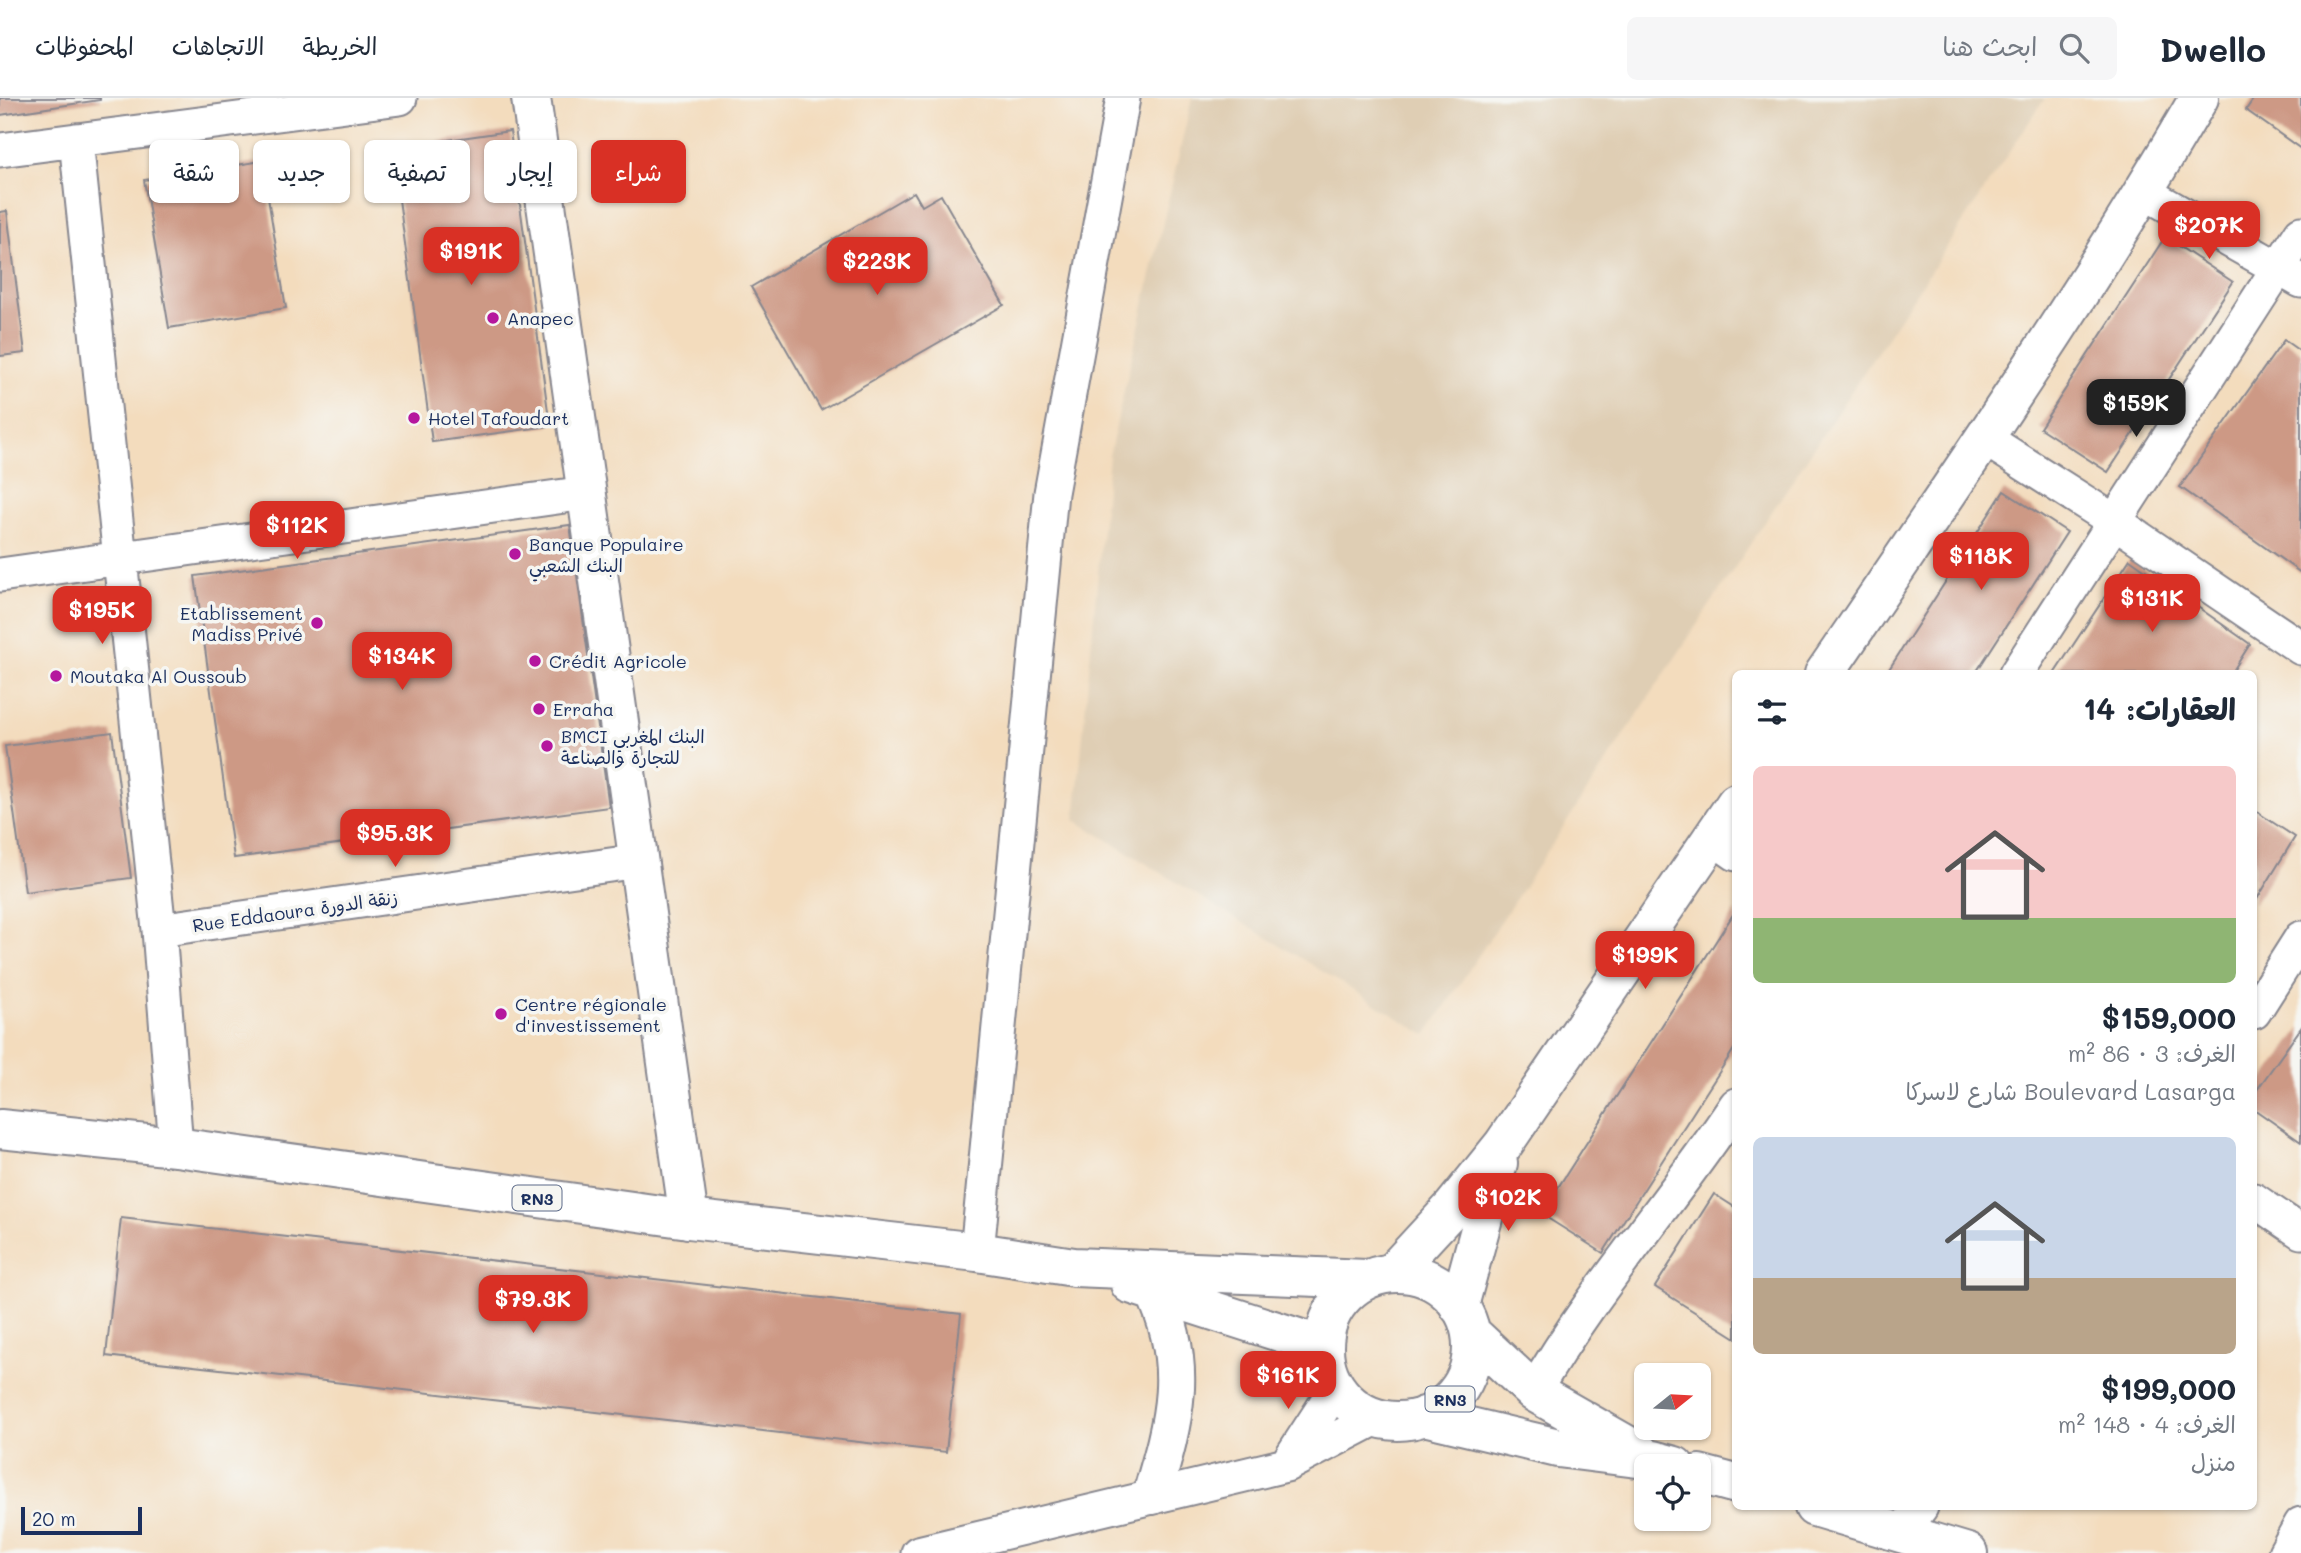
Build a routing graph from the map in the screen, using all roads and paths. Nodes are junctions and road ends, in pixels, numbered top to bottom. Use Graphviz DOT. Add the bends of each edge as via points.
graph roads {
  1 [pos="400,98"];
  2 [pos="531,98"];
  3 [pos="1123,98"];
  4 [pos="2199,98"];
  5 [pos="326,103"];
  6 [pos="76,140"];
  7 [pos="0,150"];
  8 [pos="2144,192"];
  9 [pos="2301,233"];
  10 [pos="2290,275"];
  11 [pos="1984,438"];
  12 [pos="586,493"];
  13 [pos="2114,521"];
  14 [pos="120,558"];
  15 [pos="0,575"];
  16 [pos="2301,648"];
  17 [pos="1827,670"];
  18 [pos="2019,670"];
  19 [pos="1732,817"];
  20 [pos="1724,846"];
  21 [pos="638,861"];
  22 [pos="159,930"];
  23 [pos="2301,938"];
  24 [pos="2257,1007"];
  25 [pos="1732,1111"];
  26 [pos="0,1129"];
  27 [pos="1503,1145"];
  28 [pos="176,1147"];
  29 [pos="2257,1202"];
  30 [pos="689,1219"];
  31 [pos="2301,1231"];
  32 [pos="976,1252"];
  33 [pos="1074,1267"];
  34 [pos="1380,1276"];
  35 [pos="1154,1290"];
  36 [pos="1465,1319"];
  37 [pos="1323,1346"];
  38 [pos="1336,1388"];
  39 [pos="1534,1392"];
  40 [pos="1424,1416"];
  41 [pos="1376,1418"];
  42 [pos="1648,1454"];
  43 [pos="1634,1459"];
  44 [pos="1286,1465"];
  45 [pos="1711,1477"];
  46 [pos="1732,1483"];
  47 [pos="1152,1495"];
  48 [pos="1836,1510"];
  49 [pos="1911,1520"];
  50 [pos="2301,1524"];
  51 [pos="918,1553"];
  52 [pos="1968,1553"];
  53 [pos="2285,1553"];
  1 -- 5 [label="street"];
  2 -- 12 [label="main road"];
  3 -- 32 [label="street" via="1051,494"];
  4 -- 8 [label="main road"];
  5 -- 6 [label="street"];
  6 -- 7 [label="street"];
  6 -- 14 [label="street"];
  8 -- 10 [label="street"];
  8 -- 11 [label="main road"];
  9 -- 10 [label="street"];
  10 -- 13 [label="street"];
  11 -- 13 [label="street"];
  11 -- 17 [label="main road"];
  12 -- 14 [label="street"];
  12 -- 21 [label="main road"];
  13 -- 16 [label="street"];
  13 -- 18 [label="street"];
  14 -- 15 [label="street"];
  14 -- 22 [label="street"];
  19 -- 20 [label="main road"];
  20 -- 27 [label="main road"];
  21 -- 22 [label="street, Rue Eddaoura زنقة الدورة"];
  21 -- 30 [label="main road"];
  22 -- 28 [label="street"];
  23 -- 24 [label="street"];
  25 -- 39 [label="street" via="1560,1347"];
  26 -- 28 [label="main road, RN3"];
  27 -- 34 [label="main road" via="1453,1208"];
  27 -- 36 [label="main road"];
  28 -- 30 [label="main road, RN3"];
  29 -- 31 [label="street"];
  30 -- 32 [label="main road, RN3"];
  32 -- 33 [label="main road, RN3"];
  33 -- 34 [label="main road, RN3"];
  33 -- 35 [label="main road, RN3"];
  34 -- 36 [label="main road, RN3" via="1418,1276 1441,1287"];
  34 -- 37 [label="main road" via="1345,1295 1329,1318"];
  35 -- 37 [label="main road, RN3"];
  35 -- 47 [label="main road" via="1169,1329 1176,1385 1173,1424"];
  36 -- 39 [label="main road, RN3"];
  36 -- 40 [label="main road, RN3" via="1471,1355 1466,1376 1455,1395"];
  37 -- 38 [label="main road, RN3"];
  38 -- 41 [label="main road, RN3" via="1353,1406"];
  38 -- 44 [label="street"];
  39 -- 42 [label="main road, RN3"];
  40 -- 41 [label="main road, RN3" via="1409,1421"];
  40 -- 43 [label="main road, RN3" via="1558,1448"];
  41 -- 44 [label="street"];
  44 -- 47 [label="street"];
  45 -- 46 [label="main road"];
  47 -- 51 [label="street"];
  48 -- 49 [label="main road"];
  49 -- 52 [label="main road"];
  50 -- 53 [label="street"];
}
